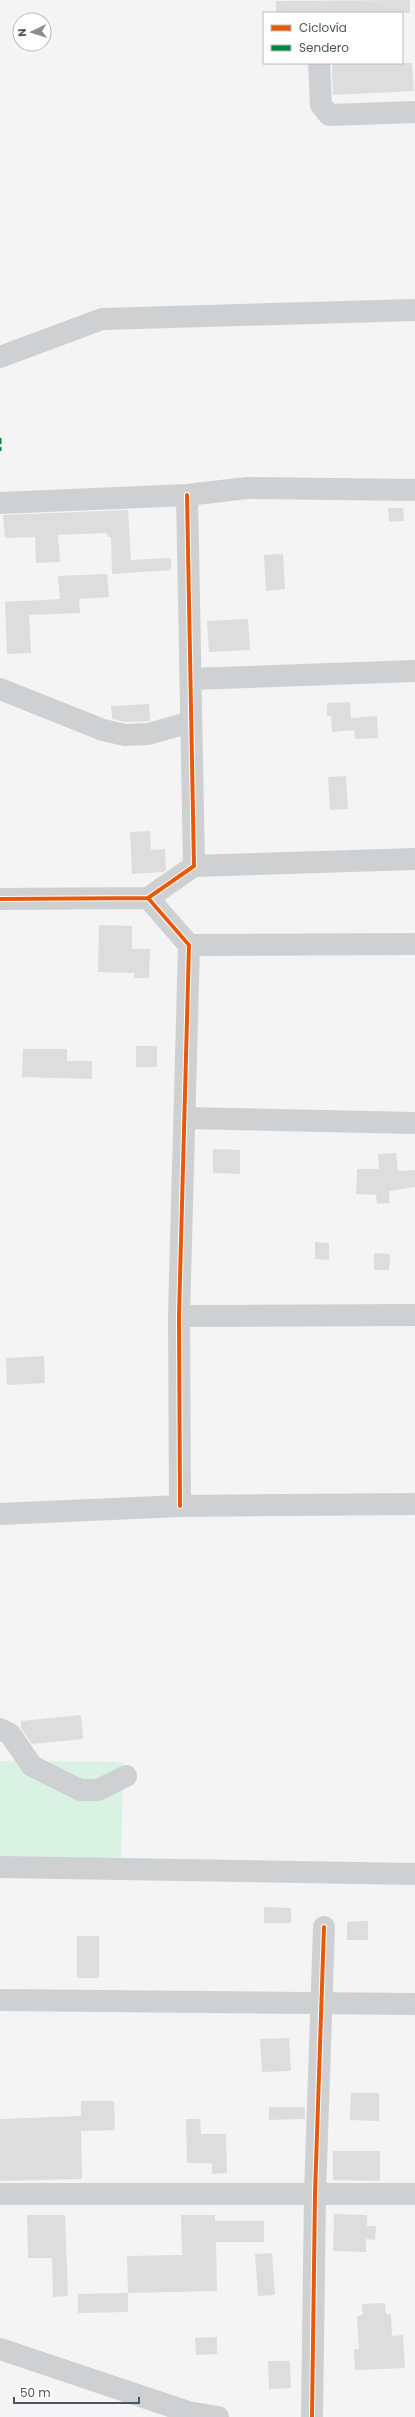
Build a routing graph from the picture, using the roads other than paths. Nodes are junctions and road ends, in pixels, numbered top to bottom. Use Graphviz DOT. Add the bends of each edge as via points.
graph roads {
  1 [pos="318,64"];
  2 [pos="415,112"];
  3 [pos="415,310"];
  4 [pos="0,357"];
  5 [pos="415,490"];
  6 [pos="187,495"];
  7 [pos="0,502"];
  8 [pos="415,671"];
  9 [pos="191,679"];
  10 [pos="0,689"];
  11 [pos="192,722"];
  12 [pos="415,859"];
  13 [pos="194,866"];
  14 [pos="148,898"];
  15 [pos="0,899"];
  16 [pos="415,944"];
  17 [pos="189,945"];
  18 [pos="185,1118"];
  19 [pos="415,1123"];
  20 [pos="415,1315"];
  21 [pos="179,1316"];
  22 [pos="415,1504"];
  23 [pos="180,1506"];
  24 [pos="0,1514"];
  25 [pos="0,1729"];
  26 [pos="126,1776"];
  27 [pos="0,1867"];
  28 [pos="415,1874"];
  29 [pos="324,1927"];
  30 [pos="0,2000"];
  31 [pos="322,2003"];
  32 [pos="415,2004"];
  33 [pos="0,2194"];
  34 [pos="315,2194"];
  35 [pos="415,2194"];
  36 [pos="0,2349"];
  37 [pos="218,2417"];
  38 [pos="312,2417"];
  1 -- 2 [label="street" via="321,105 329,115"];
  3 -- 4 [label="street" via="102,320"];
  5 -- 6 [label="street" via="247,488"];
  6 -- 7 [label="street"];
  6 -- 9 [label="street"];
  8 -- 9 [label="street"];
  9 -- 11 [label="street"];
  10 -- 11 [label="street" via="103,730 125,735 148,734"];
  11 -- 13 [label="street"];
  12 -- 13 [label="street"];
  13 -- 14 [label="street"];
  14 -- 15 [label="street"];
  14 -- 17 [label="street"];
  16 -- 17 [label="street"];
  17 -- 18 [label="street"];
  18 -- 19 [label="street"];
  18 -- 21 [label="street"];
  20 -- 21 [label="street"];
  21 -- 23 [label="street"];
  22 -- 23 [label="street"];
  23 -- 24 [label="street"];
  25 -- 26 [label="street" via="10,1734 32,1766 80,1790 98,1790"];
  27 -- 28 [label="street"];
  29 -- 31 [label="street"];
  30 -- 31 [label="street"];
  31 -- 32 [label="street"];
  31 -- 34 [label="street"];
  33 -- 34 [label="street"];
  34 -- 35 [label="street"];
  34 -- 38 [label="street"];
  36 -- 37 [label="street" via="188,2412"];
}
